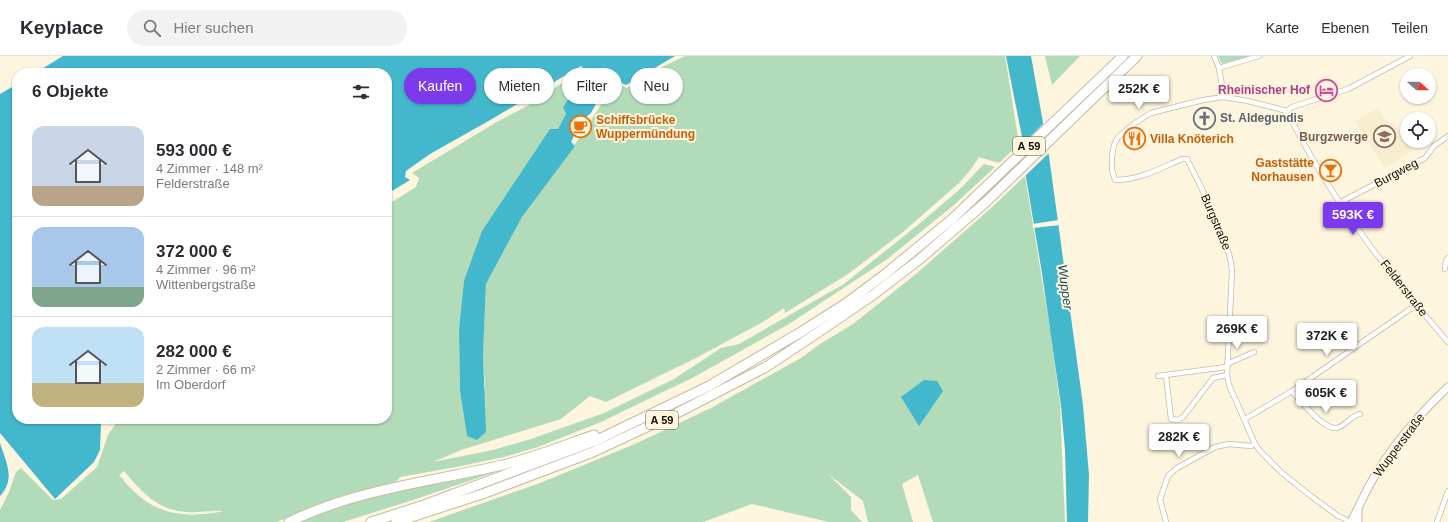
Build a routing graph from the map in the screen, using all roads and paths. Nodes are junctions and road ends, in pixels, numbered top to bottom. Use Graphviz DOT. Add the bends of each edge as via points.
graph roads {
  1 [pos="1124,56"];
  2 [pos="1137,56"];
  3 [pos="1214,56"];
  4 [pos="1259,56"];
  5 [pos="1410,56"];
  6 [pos="1219,68"];
  7 [pos="1224,97"];
  8 [pos="1287,111"];
  9 [pos="1448,136"];
  10 [pos="1339,203"];
  11 [pos="1448,258"];
  12 [pos="1445,269"];
  13 [pos="1416,305"];
  14 [pos="1448,342"];
  15 [pos="1254,352"];
  16 [pos="1226,365"];
  17 [pos="1227,375"];
  18 [pos="1158,376"];
  19 [pos="1166,376"];
  20 [pos="1448,387"];
  21 [pos="1292,391"];
  22 [pos="1360,414"];
  23 [pos="641,419"];
  24 [pos="1245,419"];
  25 [pos="1256,444"];
  26 [pos="1448,491"];
  27 [pos="1338,516"];
  28 [pos="290,522"];
  29 [pos="371,522"];
  30 [pos="396,522"];
  31 [pos="1166,522"];
  32 [pos="1340,522"];
  33 [pos="1354,522"];
  34 [pos="1437,522"];
  1 -- 23 [label="highway, A 59" via="977,197 911,254 845,304 743,367"];
  2 -- 30 [label="highway, A 59" via="986,202 926,254 873,295 766,367 680,412 592,452 485,493"];
  3 -- 6 [label="street"];
  4 -- 6 [label="street"];
  5 -- 8 [label="street" via="1348,89"];
  6 -- 7 [label="street"];
  7 -- 8 [label="street" via="1248,100"];
  7 -- 16 [label="street, Burgstraße" via="1151,113 1135,123 1118,137 1114,144 1112,170 1115,180 1129,180 1187,159 1203,191 1231,262"];
  8 -- 10 [label="street, Felderstraße"];
  9 -- 10 [label="street, Burgweg" via="1434,146 1424,158"];
  10 -- 13 [label="street, Felderstraße"];
  11 -- 12 [label="street"];
  13 -- 14 [label="street, Felderstraße"];
  13 -- 21 [label="street"];
  15 -- 16 [label="street"];
  16 -- 17 [label="street, Burgstraße"];
  16 -- 19 [label="street"];
  17 -- 19 [label="street" via="1213,378 1178,420 1171,419"];
  17 -- 24 [label="street, Burgstraße"];
  18 -- 19 [label="street"];
  20 -- 33 [label="street, Wupperstraße" via="1387,456 1354,515"];
  21 -- 22 [label="street" via="1314,415 1333,428 1339,428 1356,414"];
  21 -- 24 [label="street"];
  23 -- 28 [label="highway" via="499,466 358,496"];
  23 -- 29 [label="highway, A 59" via="595,441 424,505"];
  24 -- 25 [label="street, Burgstraße"];
  25 -- 27 [label="street, Burgstraße" via="1282,473"];
  25 -- 31 [label="street" via="1215,447 1168,476 1160,499"];
  26 -- 34 [label="street"];
  27 -- 32 [label="street"];
  27 -- 33 [label="street, Burgstraße"];
}
